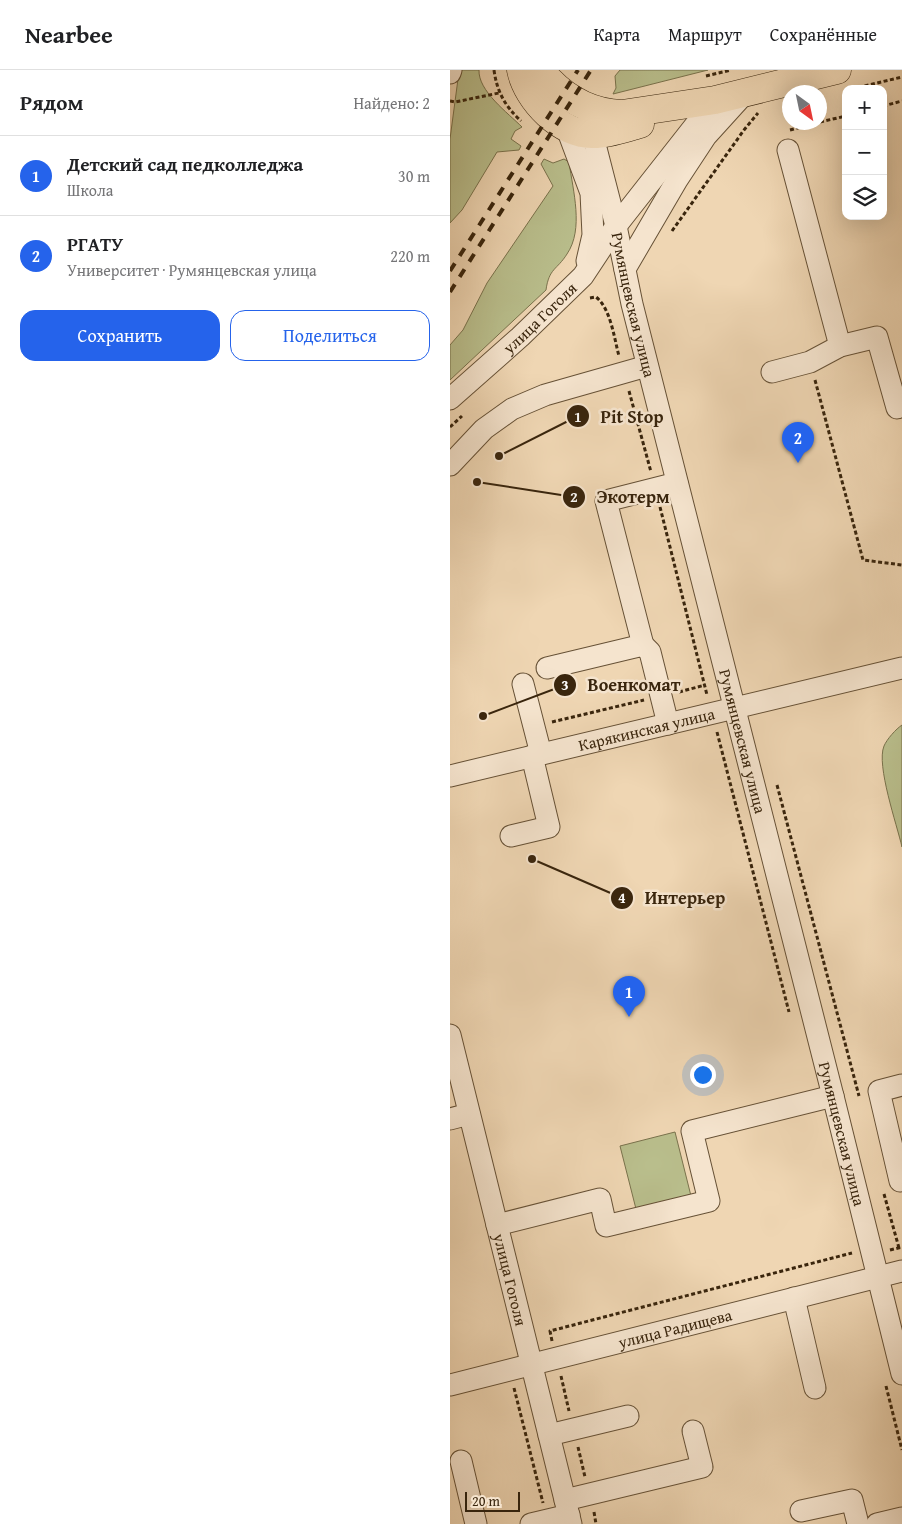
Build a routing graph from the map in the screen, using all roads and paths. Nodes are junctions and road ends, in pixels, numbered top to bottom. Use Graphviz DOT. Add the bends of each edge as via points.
graph roads {
  1 [pos="521,70"];
  2 [pos="540,70"];
  3 [pos="837,70"];
  4 [pos="902,77"];
  5 [pos="869,85"];
  6 [pos="499,93"];
  7 [pos="715,100"];
  8 [pos="450,101"];
  9 [pos="902,101"];
  10 [pos="753,102"];
  11 [pos="887,105"];
  12 [pos="585,107"];
  13 [pos="842,117"];
  14 [pos="827,120"];
  15 [pos="566,126"];
  16 [pos="594,134"];
  17 [pos="788,150"];
  18 [pos="616,226"];
  19 [pos="670,233"];
  20 [pos="625,270"];
  21 [pos="583,276"];
  22 [pos="609,318"];
  23 [pos="840,346"];
  24 [pos="810,362"];
  25 [pos="647,366"];
  26 [pos="772,372"];
  27 [pos="624,373"];
  28 [pos="450,399"];
  29 [pos="902,406"];
  30 [pos="450,465"];
  31 [pos="677,483"];
  32 [pos="655,488"];
  33 [pos="902,565"];
  34 [pos="643,645"];
  35 [pos="547,668"];
  36 [pos="902,668"];
  37 [pos="523,684"];
  38 [pos="705,685"];
  39 [pos="661,696"];
  40 [pos="734,708"];
  41 [pos="712,714"];
  42 [pos="668,724"];
  43 [pos="534,726"];
  44 [pos="536,755"];
  45 [pos="450,776"];
  46 [pos="775,780"];
  47 [pos="511,836"];
  48 [pos="790,1016"];
  49 [pos="450,1035"];
  50 [pos="902,1086"];
  51 [pos="833,1096"];
  52 [pos="861,1104"];
  53 [pos="460,1117"];
  54 [pos="892,1185"];
  55 [pos="498,1224"];
  56 [pos="849,1244"];
  57 [pos="899,1248"];
  58 [pos="902,1271"];
  59 [pos="868,1279"];
  60 [pos="794,1298"];
  61 [pos="531,1365"];
  62 [pos="509,1371"];
  63 [pos="894,1379"];
  64 [pos="450,1385"];
  65 [pos="815,1388"];
  66 [pos="628,1416"];
  67 [pos="693,1431"];
  68 [pos="549,1434"];
  69 [pos="902,1450"];
  70 [pos="461,1461"];
  71 [pos="801,1511"];
  72 [pos="568,1513"];
  73 [pos="902,1518"];
  74 [pos="539,1522"];
  75 [pos="476,1524"];
  76 [pos="858,1524"];
  77 [pos="877,1524"];
  1 -- 15 [label="main road" via="539,105"];
  2 -- 12 [label="main road" via="556,88"];
  3 -- 10 [label="main road"];
  4 -- 5 [label="path"];
  6 -- 8 [label="path"];
  7 -- 10 [label="main road"];
  7 -- 12 [label="main road" via="622,114 607,114"];
  7 -- 16 [label="main road"];
  7 -- 18 [label="street, улица Гоголя"];
  9 -- 11 [label="path"];
  10 -- 19 [label="path" via="744,130"];
  10 -- 20 [label="street" via="706,136"];
  12 -- 16 [label="street, Румянцевская улица"];
  13 -- 14 [label="path"];
  15 -- 16 [label="main road"];
  15 -- 21 [label="street, Румянцевская улица" via="591,193 593,235"];
  16 -- 18 [label="street, Румянцевская улица"];
  17 -- 23 [label="street"];
  18 -- 20 [label="street, Румянцевская улица"];
  18 -- 21 [label="street, улица Гоголя"];
  20 -- 25 [label="street, Румянцевская улица"];
  21 -- 28 [label="street, улица Гоголя"];
  22 -- 27 [label="path"];
  23 -- 24 [label="street"];
  23 -- 29 [label="street" via="877,337 897,408"];
  24 -- 26 [label="street"];
  24 -- 33 [label="path" via="863,560"];
  25 -- 27 [label="street"];
  25 -- 31 [label="street, Румянцевская улица"];
  27 -- 30 [label="street" via="545,395 512,409 484,429"];
  27 -- 32 [label="path"];
  31 -- 32 [label="street"];
  31 -- 40 [label="street, Румянцевская улица"];
  32 -- 34 [label="street" via="606,501"];
  32 -- 38 [label="path"];
  34 -- 35 [label="street"];
  34 -- 39 [label="street" via="650,652"];
  36 -- 40 [label="street, Карякинская улица"];
  37 -- 43 [label="street"];
  38 -- 39 [label="path"];
  38 -- 41 [label="path"];
  39 -- 42 [label="street"];
  39 -- 43 [label="path"];
  40 -- 41 [label="street, Карякинская улица"];
  40 -- 51 [label="street, Румянцевская улица"];
  41 -- 42 [label="street, Карякинская улица"];
  41 -- 48 [label="path"];
  42 -- 44 [label="street, Карякинская улица"];
  43 -- 44 [label="street"];
  44 -- 45 [label="street, Карякинская улица"];
  44 -- 47 [label="street" via="549,827"];
  46 -- 52 [label="path"];
  49 -- 53 [label="street, улица Гоголя"];
  50 -- 54 [label="street" via="879,1091"];
  51 -- 55 [label="street" via="692,1131 709,1201 606,1226 600,1199"];
  51 -- 59 [label="street, Румянцевская улица"];
  53 -- 55 [label="street, улица Гоголя"];
  54 -- 57 [label="path"];
  55 -- 61 [label="street, улица Гоголя"];
  56 -- 59 [label="path"];
  58 -- 59 [label="street, улица Радищева"];
  59 -- 60 [label="street, улица Радищева"];
  59 -- 63 [label="street, Румянцевская улица"];
  60 -- 61 [label="street, улица Радищева"];
  60 -- 65 [label="street"];
  61 -- 62 [label="street, улица Радищева"];
  61 -- 68 [label="street, улица Гоголя"];
  62 -- 64 [label="street, улица Радищева"];
  62 -- 74 [label="path"];
  63 -- 69 [label="path"];
  66 -- 68 [label="street"];
  67 -- 72 [label="street" via="702,1467"];
  68 -- 72 [label="street, улица Гоголя"];
  70 -- 75 [label="street"];
  71 -- 76 [label="street" via="852,1500"];
  72 -- 74 [label="street"];
  73 -- 77 [label="street"];
}
